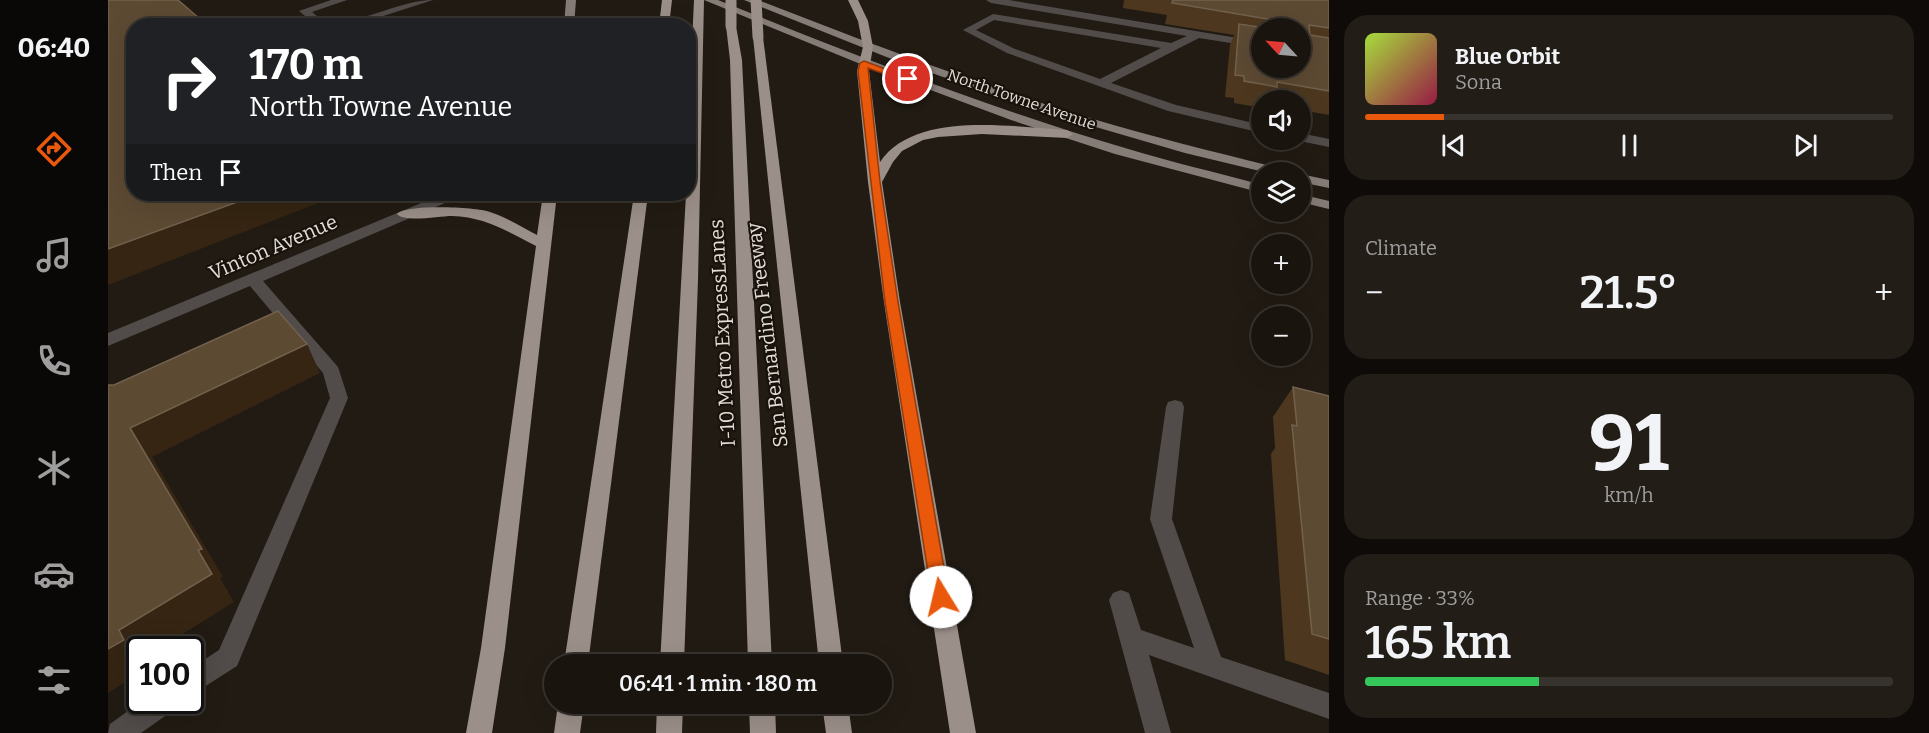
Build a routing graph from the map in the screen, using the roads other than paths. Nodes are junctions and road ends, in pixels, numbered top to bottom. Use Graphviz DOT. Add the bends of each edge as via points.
graph roads {
  1 [pos="342,0"];
  2 [pos="429,0"];
  3 [pos="571,0"];
  4 [pos="667,0"];
  5 [pos="731,0"];
  6 [pos="749,0"];
  7 [pos="756,0"];
  8 [pos="853,0"];
  9 [pos="991,0"];
  10 [pos="702,4"];
  11 [pos="314,18"];
  12 [pos="367,18"];
  13 [pos="570,18"];
  14 [pos="665,18"];
  15 [pos="1198,34"];
  16 [pos="1251,43"];
  17 [pos="868,47"];
  18 [pos="1173,47"];
  19 [pos="864,63"];
  20 [pos="1101,83"];
  21 [pos="1251,126"];
  22 [pos="1067,134"];
  23 [pos="1311,139"];
  24 [pos="696,142"];
  25 [pos="1329,143"];
  26 [pos="1251,165"];
  27 [pos="1311,180"];
  28 [pos="875,182"];
  29 [pos="1329,184"];
  30 [pos="1251,186"];
  31 [pos="436,201"];
  32 [pos="549,201"];
  33 [pos="640,201"];
  34 [pos="693,201"];
  35 [pos="1311,201"];
  36 [pos="1329,205"];
  37 [pos="404,214"];
  38 [pos="543,244"];
  39 [pos="252,279"];
  40 [pos="108,340"];
  41 [pos="1175,407"];
  42 [pos="1121,600"];
  43 [pos="1131,638"];
  44 [pos="577,654"];
  45 [pos="672,654"];
  46 [pos="760,654"];
  47 [pos="830,654"];
  48 [pos="1212,666"];
  49 [pos="204,674"];
  50 [pos="1329,706"];
  51 [pos="146,714"];
  52 [pos="570,714"];
  53 [pos="670,714"];
  54 [pos="762,714"];
  55 [pos="836,714"];
  56 [pos="119,733"];
  57 [pos="480,733"];
  58 [pos="567,733"];
  59 [pos="669,733"];
  60 [pos="762,733"];
  61 [pos="839,733"];
  62 [pos="963,733"];
  63 [pos="1158,733"];
  1 -- 11 [label="street" via="304,11"];
  2 -- 12 [label="street"];
  3 -- 13 [label="main road"];
  4 -- 14 [label="highway"];
  5 -- 46 [label="highway, I-10 Metro ExpressLanes, bridge"];
  6 -- 17 [label="main road, North Towne Avenue"];
  7 -- 47 [label="highway, San Bernardino Freeway, bridge"];
  8 -- 17 [label="highway" via="863,21"];
  9 -- 15 [label="street"];
  10 -- 19 [label="main road, North Towne Avenue"];
  10 -- 24 [label="highway, I-10 Metro ExpressLanes"];
  15 -- 16 [label="street"];
  15 -- 18 [label="street"];
  17 -- 19 [label="highway"];
  17 -- 26 [label="main road, North Towne Avenue" via="1136,136"];
  18 -- 20 [label="street"];
  18 -- 20 [label="street" via="993,17 968,30 1011,51"];
  19 -- 22 [label="main road, North Towne Avenue"];
  19 -- 28 [label="highway"];
  20 -- 21 [label="street" via="1172,108"];
  22 -- 28 [label="highway" via="982,130 914,139 892,153"];
  22 -- 30 [label="main road, North Towne Avenue"];
  23 -- 25 [label="street"];
  27 -- 29 [label="main road"];
  28 -- 62 [label="highway"];
  31 -- 37 [label="street, Vinton Avenue"];
  32 -- 38 [label="highway"];
  33 -- 44 [label="highway"];
  34 -- 45 [label="highway, I-10 Metro ExpressLanes"];
  35 -- 36 [label="main road"];
  37 -- 38 [label="highway" via="486,215"];
  37 -- 39 [label="street, Vinton Avenue"];
  38 -- 57 [label="highway"];
  39 -- 40 [label="street, Vinton Avenue"];
  39 -- 49 [label="street" via="332,372 339,398 228,658"];
  41 -- 48 [label="street" via="1161,519"];
  42 -- 43 [label="street"];
  43 -- 48 [label="street"];
  43 -- 63 [label="street"];
  48 -- 50 [label="street"];
  51 -- 56 [label="street"];
  52 -- 58 [label="highway"];
  53 -- 59 [label="highway"];
  54 -- 60 [label="highway"];
  55 -- 61 [label="highway"];
}
